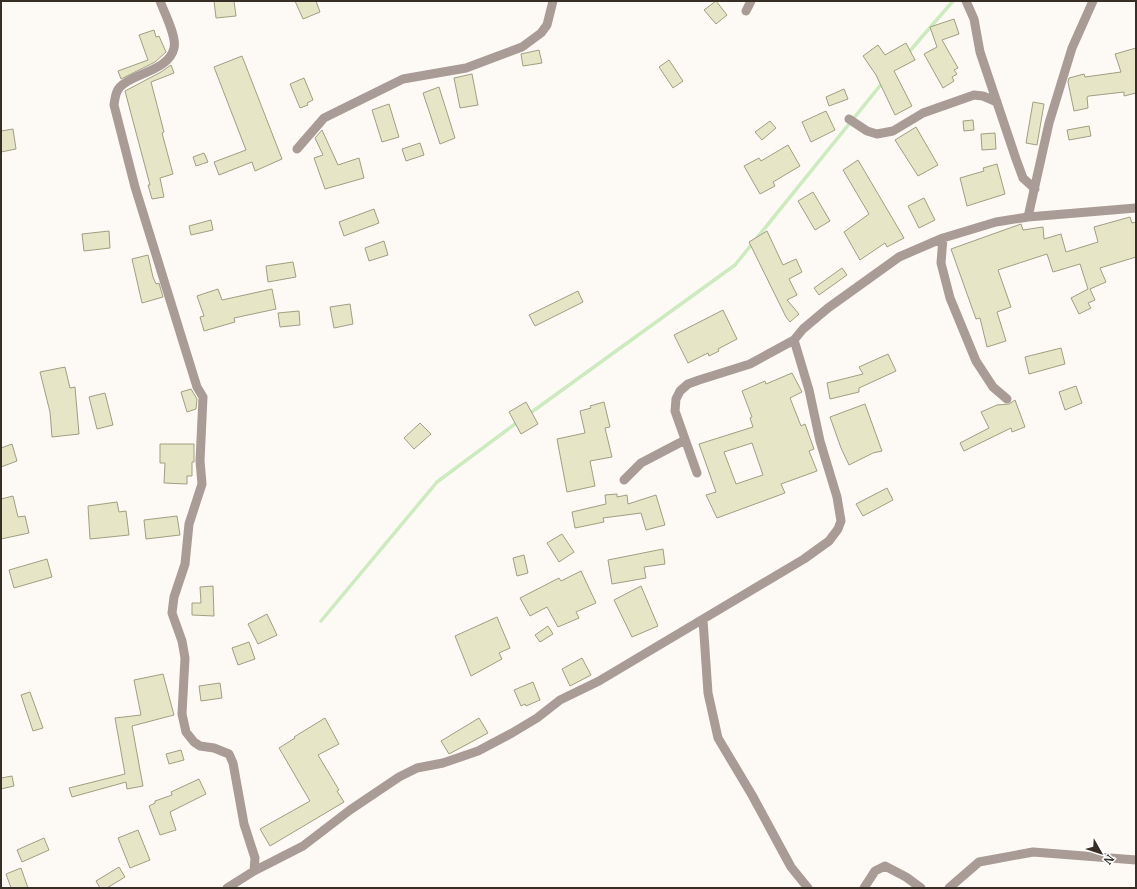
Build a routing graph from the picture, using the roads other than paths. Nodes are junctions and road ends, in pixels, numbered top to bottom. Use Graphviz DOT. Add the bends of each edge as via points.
graph roads {
  1 [pos="160,1"];
  2 [pos="553,1"];
  3 [pos="751,1"];
  4 [pos="966,1"];
  5 [pos="1093,1"];
  6 [pos="746,11"];
  7 [pos="997,102"];
  8 [pos="849,119"];
  9 [pos="297,149"];
  10 [pos="1035,189"];
  11 [pos="1136,208"];
  12 [pos="1028,217"];
  13 [pos="943,238"];
  14 [pos="794,340"];
  15 [pos="1007,399"];
  16 [pos="685,440"];
  17 [pos="697,473"];
  18 [pos="624,480"];
  19 [pos="703,620"];
  20 [pos="255,858"];
  21 [pos="1136,860"];
  22 [pos="268,864"];
  23 [pos="254,871"];
  24 [pos="227,888"];
  25 [pos="808,888"];
  26 [pos="864,888"];
  27 [pos="922,888"];
  28 [pos="949,888"];
  1 -- 20 [label="street" via="174,37 174,48 170,57 156,69 128,81 120,88 114,105 157,261 202,397 202,484 189,524 185,564 174,597 172,613 185,658 182,714 186,732 194,742 229,754 233,763 244,824"];
  2 -- 9 [label="street" via="547,26 522,47 466,68 403,79 324,118"];
  3 -- 6 [label="street"];
  4 -- 7 [label="street" via="974,19 980,52"];
  5 -- 10 [label="street" via="1072,48 1049,123"];
  7 -- 8 [label="street" via="974,95 923,113 893,131 878,134 867,131"];
  7 -- 10 [label="street" via="1023,178"];
  10 -- 12 [label="street"];
  11 -- 12 [label="street"];
  12 -- 13 [label="street" via="996,222"];
  13 -- 14 [label="street" via="899,257 828,308"];
  13 -- 15 [label="street" via="941,263 950,298 976,361 993,387"];
  14 -- 16 [label="street" via="750,364 688,384 680,391 675,411"];
  14 -- 19 [label="street" via="837,497 841,521 829,541 804,560"];
  16 -- 17 [label="street"];
  16 -- 18 [label="street" via="641,463"];
  19 -- 22 [label="street" via="599,681 560,700 537,718 478,751 443,763 417,768 399,777 303,846"];
  19 -- 25 [label="street" via="708,693 718,738 791,867"];
  20 -- 22 [label="street"];
  20 -- 23 [label="street"];
  21 -- 28 [label="street" via="1033,852 979,862"];
  22 -- 23 [label="street"];
  23 -- 24 [label="street"];
  26 -- 27 [label="street" via="876,871 885,866 906,876"];
}
